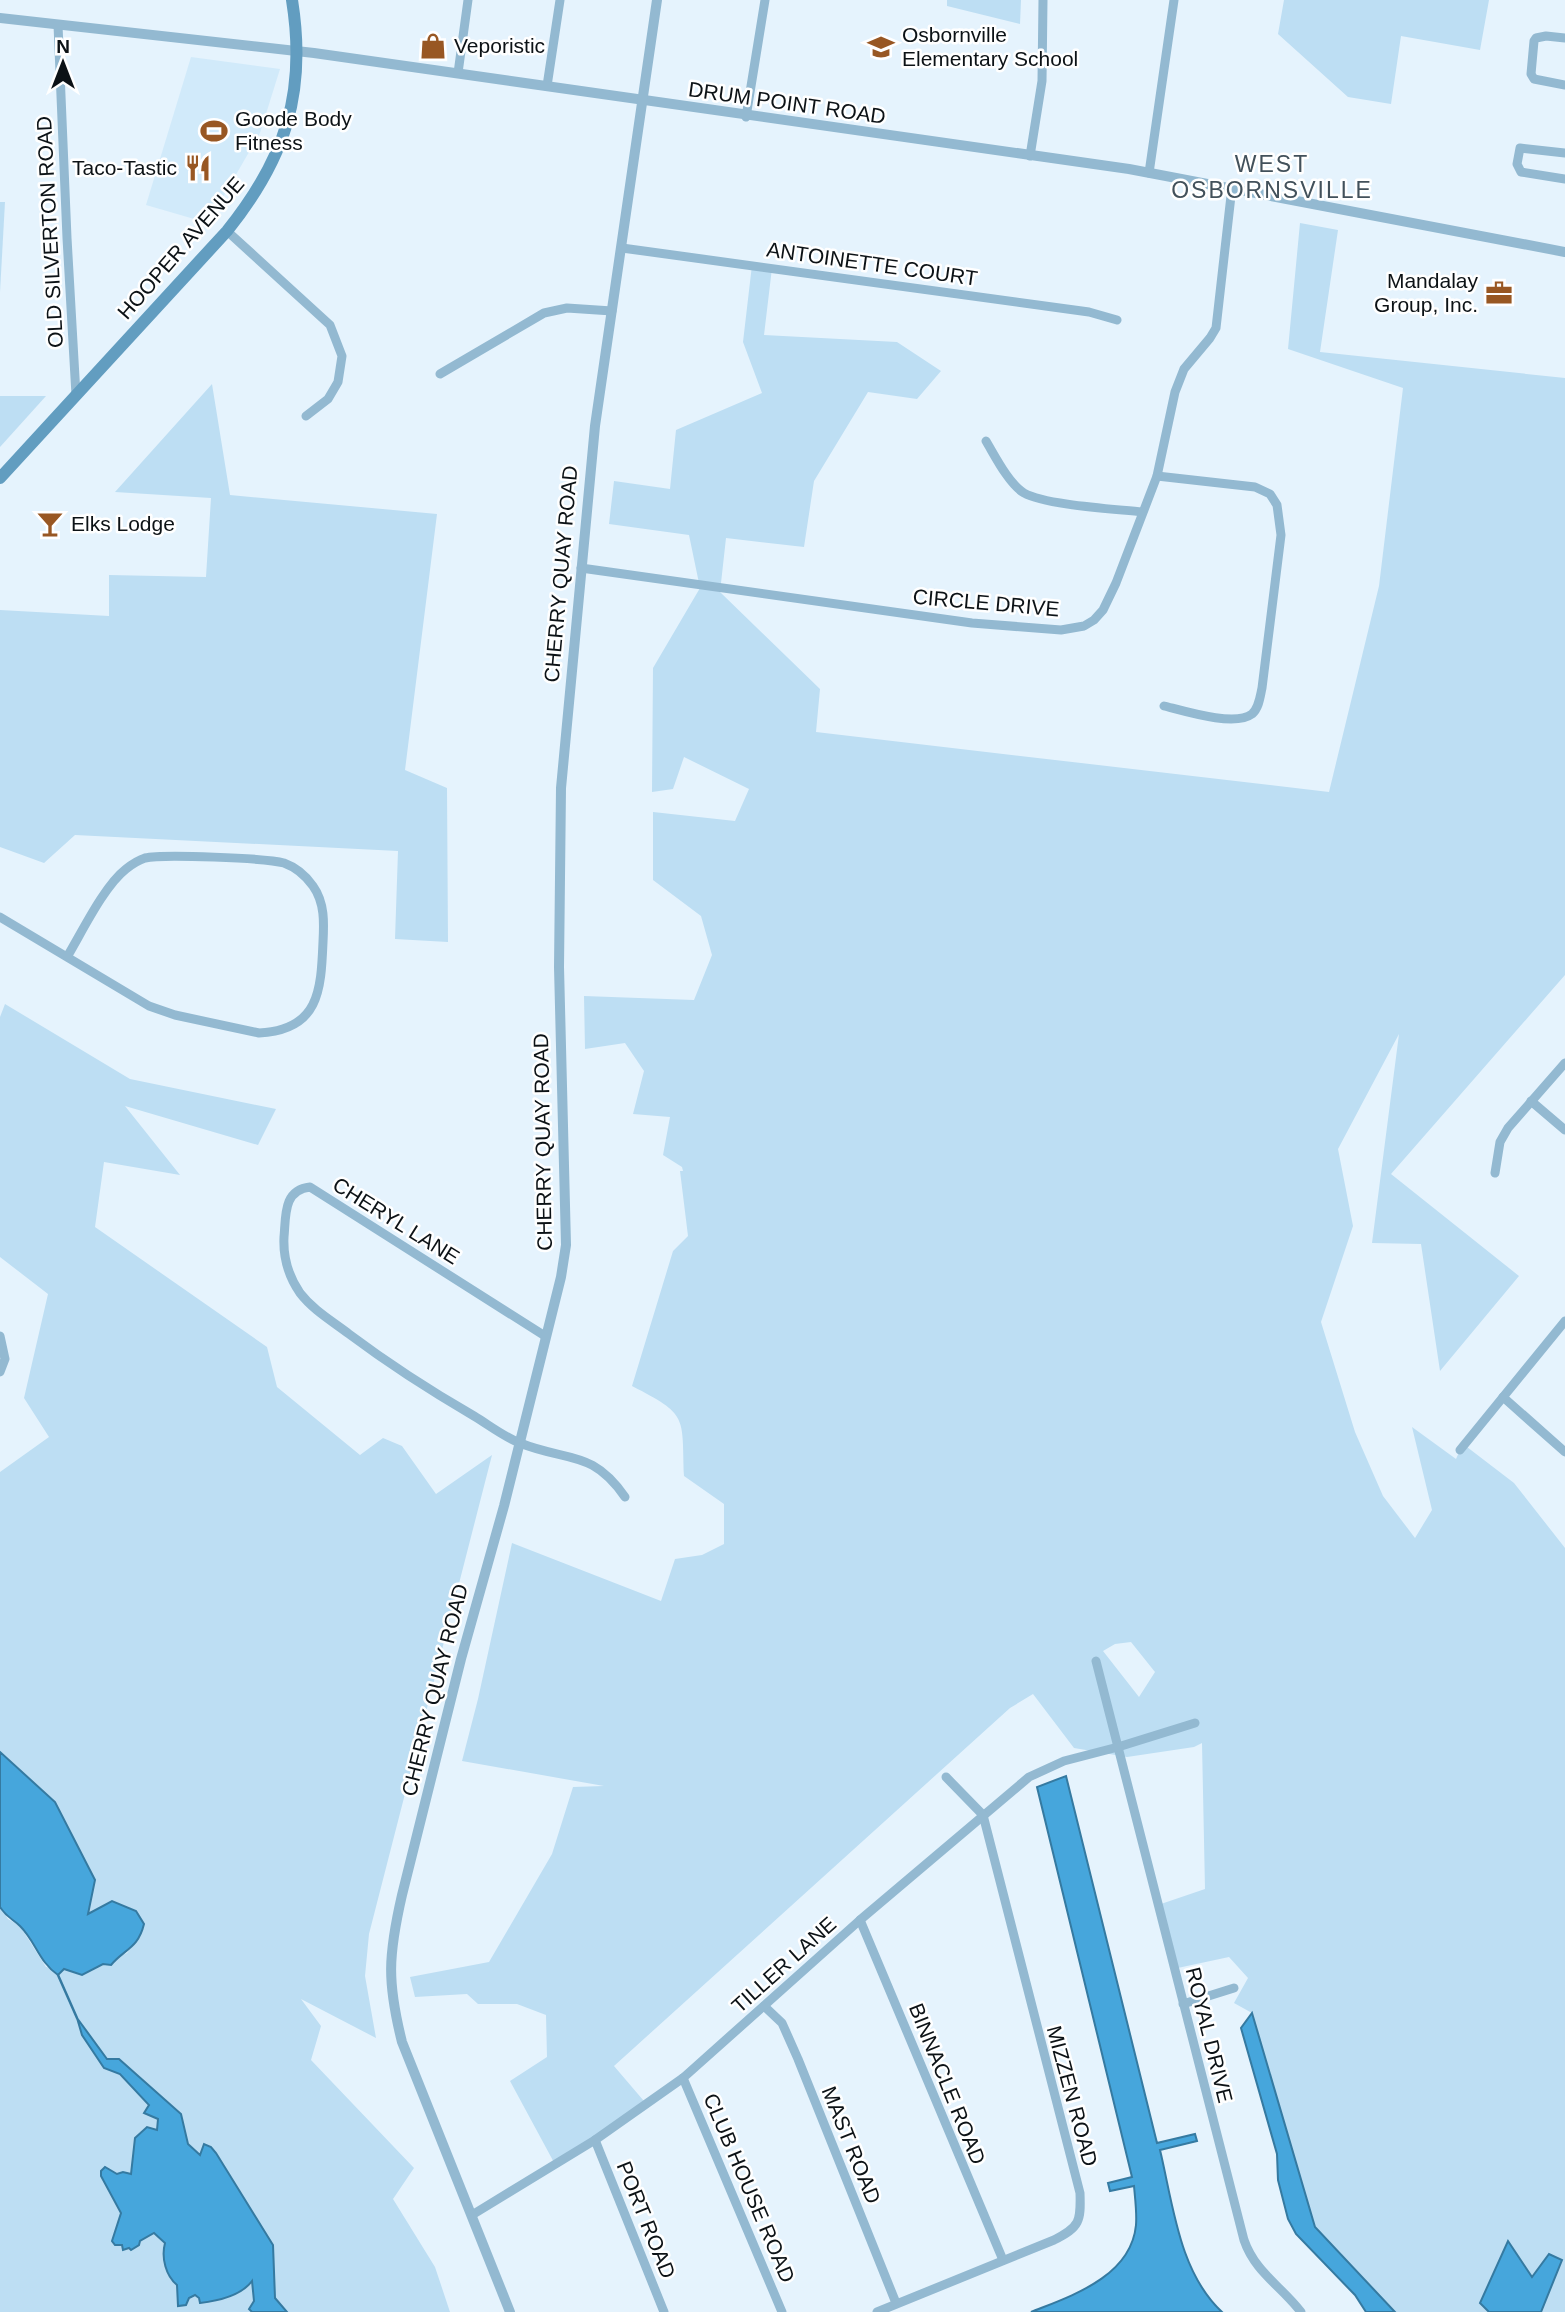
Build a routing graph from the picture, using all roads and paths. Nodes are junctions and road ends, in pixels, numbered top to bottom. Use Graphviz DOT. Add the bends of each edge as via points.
graph roads {
  1 [pos="292,0"];
  2 [pos="468,0"];
  3 [pos="560,0"];
  4 [pos="657,0"];
  5 [pos="765,0"];
  6 [pos="1043,0"];
  7 [pos="1174,0"];
  8 [pos="0,18"];
  9 [pos="58,25"];
  10 [pos="1565,38"];
  11 [pos="298,52"];
  12 [pos="458,73"];
  13 [pos="1565,85"];
  14 [pos="547,86"];
  15 [pos="643,102"];
  16 [pos="746,117"];
  17 [pos="1565,153"];
  18 [pos="1030,156"];
  19 [pos="1149,173"];
  20 [pos="1565,178"];
  21 [pos="1232,187"];
  22 [pos="227,231"];
  23 [pos="622,248"];
  24 [pos="1565,253"];
  25 [pos="612,311"];
  26 [pos="1117,320"];
  27 [pos="440,374"];
  28 [pos="76,395"];
  29 [pos="306,416"];
  30 [pos="986,441"];
  31 [pos="1157,476"];
  32 [pos="0,478"];
  33 [pos="1142,512"];
  34 [pos="581,568"];
  35 [pos="1164,706"];
  36 [pos="0,917"];
  37 [pos="67,957"];
  38 [pos="1565,1063"];
  39 [pos="1531,1101"];
  40 [pos="1565,1130"];
  41 [pos="1495,1173"];
  42 [pos="1565,1321"];
  43 [pos="0,1336"];
  44 [pos="545,1336"];
  45 [pos="0,1372"];
  46 [pos="1503,1397"];
  47 [pos="520,1443"];
  48 [pos="1460,1450"];
  49 [pos="1565,1451"];
  50 [pos="625,1497"];
  51 [pos="1096,1661"];
  52 [pos="1195,1723"];
  53 [pos="1118,1747"];
  54 [pos="946,1777"];
  55 [pos="983,1815"];
  56 [pos="860,1920"];
  57 [pos="1234,1988"];
  58 [pos="1183,2004"];
  59 [pos="764,2006"];
  60 [pos="683,2078"];
  61 [pos="595,2140"];
  62 [pos="472,2215"];
  63 [pos="1003,2260"];
  64 [pos="896,2303"];
  65 [pos="510,2312"];
  66 [pos="664,2312"];
  67 [pos="782,2312"];
  68 [pos="877,2312"];
  69 [pos="1301,2312"];
  1 -- 11 [label="main road, HOOPER AVENUE"];
  2 -- 12 [label="street"];
  3 -- 14 [label="street"];
  4 -- 15 [label="street, CHERRY QUAY ROAD"];
  5 -- 16 [label="street"];
  6 -- 18 [label="street" via="1042,81"];
  7 -- 19 [label="street"];
  8 -- 9 [label="street, DRUM POINT ROAD"];
  9 -- 11 [label="street, DRUM POINT ROAD"];
  9 -- 28 [label="street, OLD SILVERTON ROAD"];
  10 -- 13 [label="street" via="1536,38 1531,74 1534,79"];
  11 -- 12 [label="street, DRUM POINT ROAD"];
  11 -- 22 [label="main road, HOOPER AVENUE" via="288,123 277,151 267,176"];
  12 -- 14 [label="street, DRUM POINT ROAD"];
  14 -- 15 [label="street, DRUM POINT ROAD"];
  15 -- 16 [label="street, DRUM POINT ROAD"];
  15 -- 23 [label="street, CHERRY QUAY ROAD"];
  16 -- 18 [label="street, DRUM POINT ROAD"];
  17 -- 20 [label="street" via="1520,148 1517,164 1521,172"];
  18 -- 19 [label="street, DRUM POINT ROAD"];
  19 -- 21 [label="street, DRUM POINT ROAD"];
  21 -- 24 [label="street, DRUM POINT ROAD"];
  21 -- 31 [label="street, CIRCLE DRIVE" via="1216,328 1184,369"];
  22 -- 28 [label="main road, HOOPER AVENUE"];
  22 -- 29 [label="street" via="330,325 341,356 338,382 328,399"];
  23 -- 25 [label="street, CHERRY QUAY ROAD"];
  23 -- 26 [label="street, ANTOINETTE COURT" via="1076,310"];
  25 -- 27 [label="street" via="555,309 544,313"];
  25 -- 34 [label="street, CHERRY QUAY ROAD"];
  28 -- 32 [label="main road, HOOPER AVENUE"];
  30 -- 33 [label="street" via="1023,493"];
  31 -- 33 [label="street, CIRCLE DRIVE"];
  31 -- 35 [label="street" via="1255,487 1270,494 1278,505 1281,535 1262,688 1255,711 1236,719"];
  33 -- 34 [label="street, CIRCLE DRIVE" via="1103,610 1084,626 1061,629 972,623"];
  34 -- 44 [label="street, CHERRY QUAY ROAD" via="561,801 559,967 566,1245"];
  36 -- 37 [label="street"];
  37 -- 37 [label="street" via="112,884 144,859 284,863 313,886 324,918 318,997 298,1023 271,1032 235,1028 149,1006"];
  38 -- 39 [label="street"];
  39 -- 40 [label="street"];
  39 -- 41 [label="street" via="1500,1142"];
  42 -- 46 [label="street"];
  43 -- 45 [label="street" via="5,1359"];
  44 -- 47 [label="street, CHERRY QUAY ROAD"];
  44 -- 47 [label="street, CHERYL LANE" via="310,1187 299,1188 292,1195 284,1243 290,1277 301,1294 378,1356"];
  46 -- 48 [label="street"];
  46 -- 49 [label="street"];
  47 -- 50 [label="street" via="586,1461 612,1477"];
  47 -- 62 [label="street, CHERRY QUAY ROAD" via="401,1895 390,1965 402,2042"];
  51 -- 53 [label="street"];
  52 -- 53 [label="street, TILLER LANE"];
  53 -- 55 [label="street, TILLER LANE" via="1064,1761 1029,1777"];
  53 -- 58 [label="street, ROYAL DRIVE"];
  54 -- 55 [label="street, MIZZEN ROAD"];
  55 -- 56 [label="street, TILLER LANE"];
  55 -- 63 [label="street, MIZZEN ROAD" via="1080,2193 1079,2222 1072,2232"];
  56 -- 59 [label="street, TILLER LANE"];
  56 -- 63 [label="street, BINNACLE ROAD"];
  57 -- 58 [label="street"];
  58 -- 69 [label="street, ROYAL DRIVE" via="1249,2256"];
  59 -- 60 [label="street, TILLER LANE"];
  59 -- 64 [label="street, MAST ROAD" via="782,2023"];
  60 -- 61 [label="street, TILLER LANE"];
  60 -- 67 [label="street, CLUB HOUSE ROAD"];
  61 -- 62 [label="street, TILLER LANE"];
  61 -- 66 [label="street, PORT ROAD"];
  62 -- 65 [label="street, CHERRY QUAY ROAD"];
  63 -- 64 [label="street, MIZZEN ROAD"];
  64 -- 68 [label="street, MIZZEN ROAD"];
}
